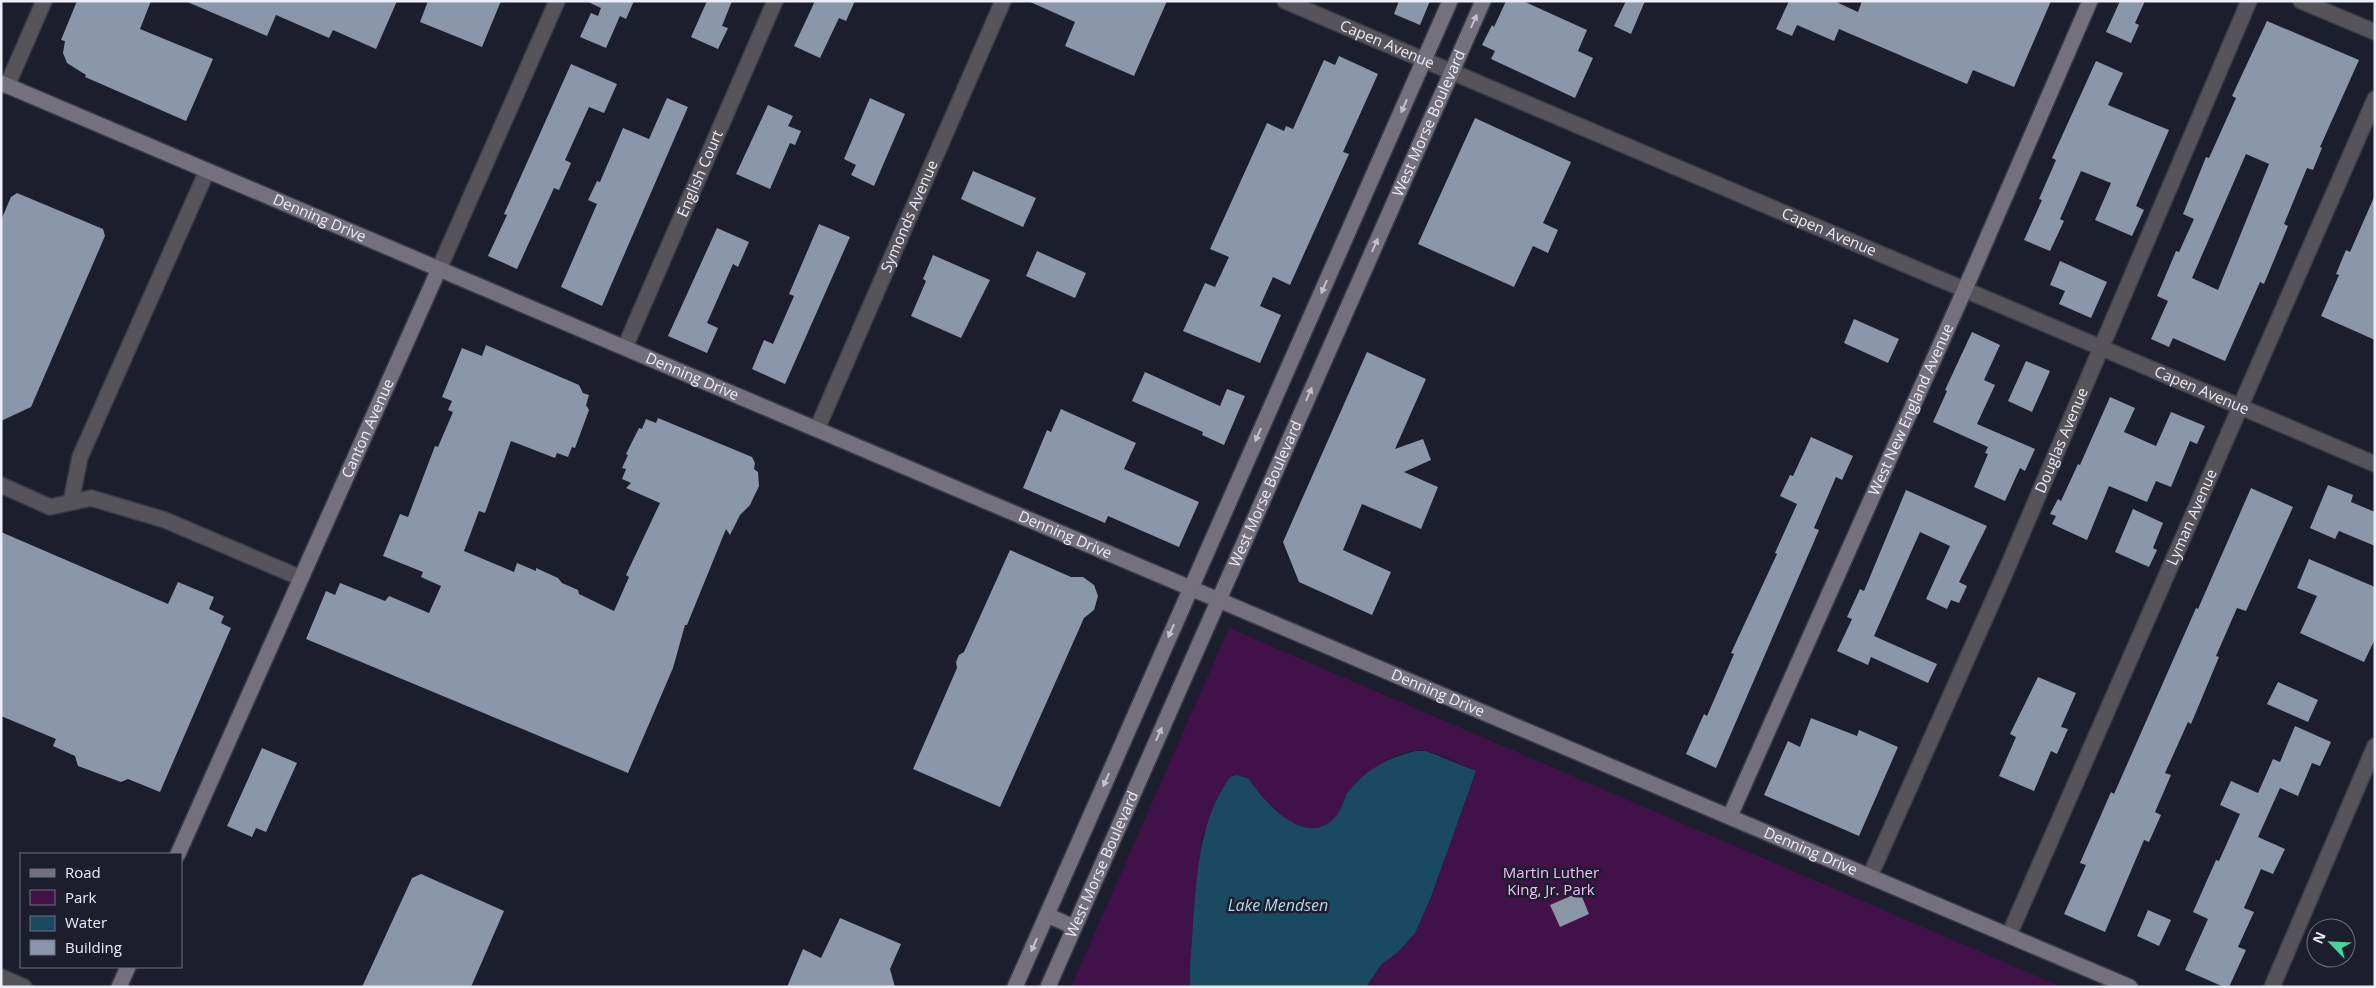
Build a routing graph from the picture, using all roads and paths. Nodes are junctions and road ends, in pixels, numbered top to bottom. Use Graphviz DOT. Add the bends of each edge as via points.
graph roads {
  1 [pos="44,1"];
  2 [pos="557,1"];
  3 [pos="775,1"];
  4 [pos="1003,1"];
  5 [pos="1285,1"];
  6 [pos="1450,1"];
  7 [pos="1483,1"];
  8 [pos="2090,1"];
  9 [pos="2249,1"];
  10 [pos="2301,1"];
  11 [pos="2375,32"];
  12 [pos="1424,61"];
  13 [pos="1452,72"];
  14 [pos="4,84"];
  15 [pos="2375,99"];
  16 [pos="207,171"];
  17 [pos="438,269"];
  18 [pos="1965,289"];
  19 [pos="2102,346"];
  20 [pos="625,347"];
  21 [pos="2240,406"];
  22 [pos="817,429"];
  23 [pos="2375,464"];
  24 [pos="1,485"];
  25 [pos="71,502"];
  26 [pos="301,578"];
  27 [pos="1191,587"];
  28 [pos="1218,599"];
  29 [pos="2375,746"];
  30 [pos="1730,816"];
  31 [pos="178,853"];
  32 [pos="1870,876"];
  33 [pos="1047,915"];
  34 [pos="1074,927"];
  35 [pos="2009,935"];
  36 [pos="128,968"];
  37 [pos="1,977"];
  38 [pos="24,987"];
  39 [pos="119,987"];
  40 [pos="1015,987"];
  41 [pos="1048,987"];
  42 [pos="2130,987"];
  43 [pos="2272,987"];
  1 -- 14 [label="street"];
  2 -- 17 [label="street, Canton Avenue"];
  3 -- 20 [label="street, English Court"];
  4 -- 22 [label="street, Symonds Avenue"];
  5 -- 12 [label="street, Capen Avenue"];
  6 -- 12 [label="street, West Morse Boulevard"];
  13 -- 7 [label="street, West Morse Boulevard, one-way"];
  8 -- 18 [label="street, West New England Avenue"];
  9 -- 19 [label="street, Douglas Avenue"];
  10 -- 11 [label="street"];
  12 -- 13 [label="street, Capen Avenue"];
  12 -- 27 [label="street, West Morse Boulevard, one-way"];
  13 -- 18 [label="street, Capen Avenue"];
  28 -- 13 [label="street, West Morse Boulevard, one-way"];
  14 -- 16 [label="street, Denning Drive"];
  15 -- 21 [label="street, Lyman Avenue"];
  16 -- 17 [label="street, Denning Drive"];
  16 -- 25 [label="street" via="80,457"];
  17 -- 20 [label="street, Denning Drive"];
  17 -- 26 [label="street, Canton Avenue"];
  18 -- 19 [label="street, Capen Avenue"];
  18 -- 30 [label="street, West New England Avenue"];
  19 -- 21 [label="street, Capen Avenue"];
  19 -- 32 [label="street, Douglas Avenue"];
  20 -- 22 [label="street, Denning Drive"];
  21 -- 23 [label="street, Capen Avenue"];
  21 -- 35 [label="street, Lyman Avenue"];
  22 -- 27 [label="street, Denning Drive"];
  24 -- 25 [label="street" via="50,507"];
  25 -- 26 [label="street" via="92,498 174,523"];
  26 -- 31 [label="street, Canton Avenue"];
  27 -- 28 [label="street, Denning Drive"];
  27 -- 33 [label="street, West Morse Boulevard, one-way"];
  28 -- 30 [label="street, Denning Drive"];
  34 -- 28 [label="street, West Morse Boulevard, one-way"];
  29 -- 43 [label="street"];
  30 -- 32 [label="street, Denning Drive"];
  32 -- 35 [label="street, Denning Drive"];
  33 -- 34 [label="street"];
  33 -- 40 [label="street, West Morse Boulevard, one-way"];
  34 -- 41 [label="street, West Morse Boulevard"];
  35 -- 42 [label="street, Denning Drive"];
  36 -- 39 [label="street"];
  37 -- 38 [label="street"];
}
